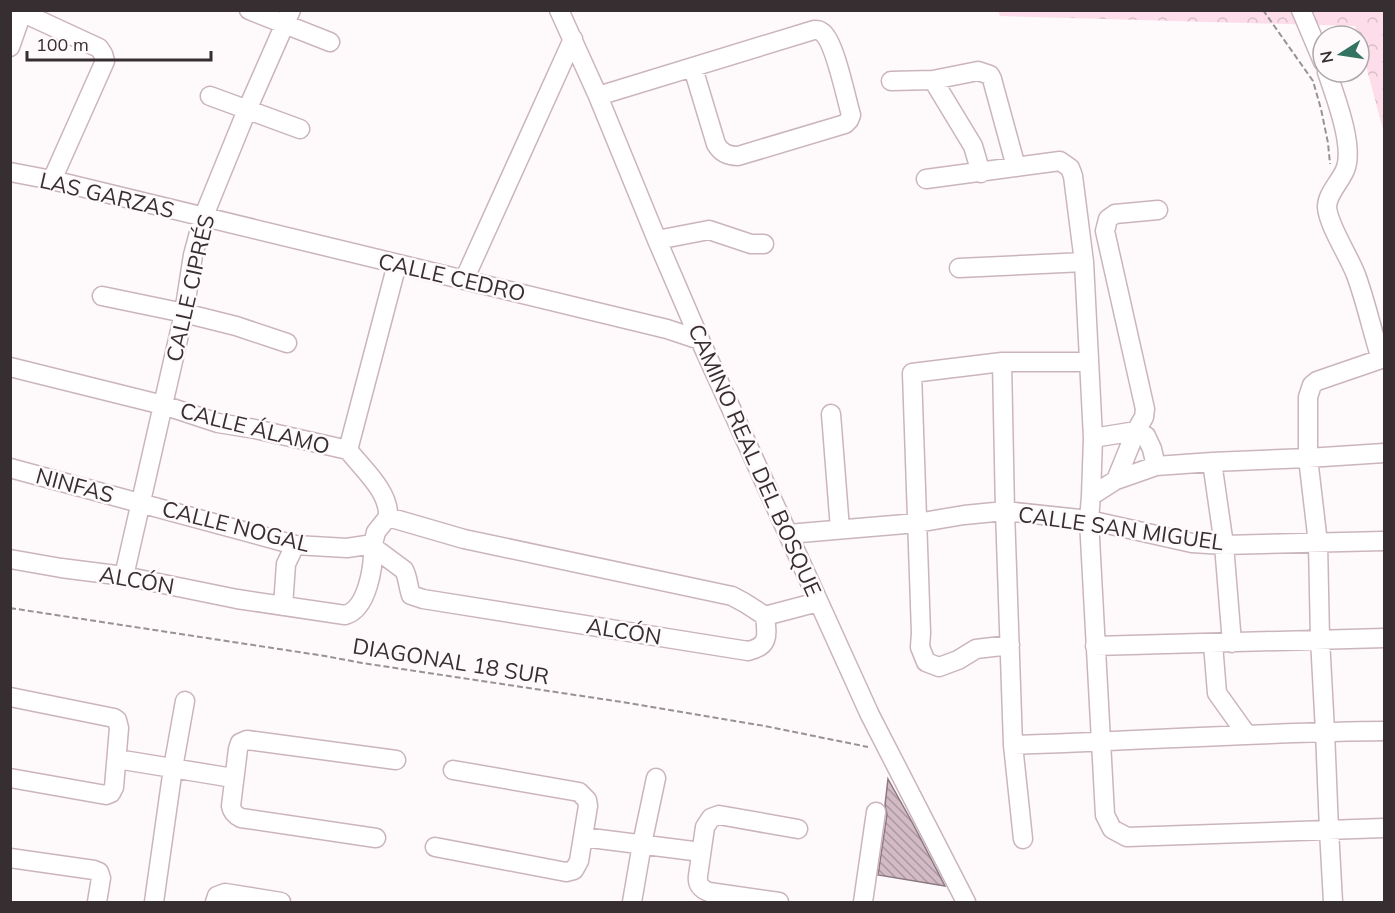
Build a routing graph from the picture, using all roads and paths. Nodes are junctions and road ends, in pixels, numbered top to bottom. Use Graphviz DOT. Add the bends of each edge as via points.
graph roads {
  1 [pos="249,10"];
  2 [pos="560,10"];
  3 [pos="1263,10"];
  4 [pos="1301,10"];
  5 [pos="21,11"];
  6 [pos="288,17"];
  7 [pos="1311,34"];
  8 [pos="573,39"];
  9 [pos="330,42"];
  10 [pos="10,47"];
  11 [pos="693,68"];
  12 [pos="933,80"];
  13 [pos="891,81"];
  14 [pos="1331,84"];
  15 [pos="210,96"];
  16 [pos="598,96"];
  17 [pos="247,110"];
  18 [pos="300,129"];
  19 [pos="1016,167"];
  20 [pos="1330,167"];
  21 [pos="10,172"];
  22 [pos="981,172"];
  23 [pos="926,179"];
  24 [pos="52,180"];
  25 [pos="1158,210"];
  26 [pos="203,218"];
  27 [pos="657,240"];
  28 [pos="764,244"];
  29 [pos="1084,262"];
  30 [pos="397,264"];
  31 [pos="959,268"];
  32 [pos="464,280"];
  33 [pos="102,296"];
  34 [pos="184,313"];
  35 [pos="700,340"];
  36 [pos="287,343"];
  37 [pos="1383,358"];
  38 [pos="1002,362"];
  39 [pos="1089,362"];
  40 [pos="10,367"];
  41 [pos="163,405"];
  42 [pos="831,414"];
  43 [pos="1136,431"];
  44 [pos="1093,438"];
  45 [pos="348,450"];
  46 [pos="1384,453"];
  47 [pos="1308,458"];
  48 [pos="1212,462"];
  49 [pos="1156,466"];
  50 [pos="10,468"];
  51 [pos="1116,480"];
  52 [pos="1091,496"];
  53 [pos="140,502"];
  54 [pos="1005,511"];
  55 [pos="388,517"];
  56 [pos="1089,520"];
  57 [pos="917,523"];
  58 [pos="840,529"];
  59 [pos="788,534"];
  60 [pos="1384,541"];
  61 [pos="1318,543"];
  62 [pos="295,545"];
  63 [pos="1224,545"];
  64 [pos="373,546"];
  65 [pos="10,559"];
  66 [pos="124,576"];
  67 [pos="818,602"];
  68 [pos="283,606"];
  69 [pos="10,608"];
  70 [pos="765,616"];
  71 [pos="1384,638"];
  72 [pos="1320,639"];
  73 [pos="1232,642"];
  74 [pos="1213,644"];
  75 [pos="1010,645"];
  76 [pos="1095,646"];
  77 [pos="10,697"];
  78 [pos="185,701"];
  79 [pos="1384,730"];
  80 [pos="1325,731"];
  81 [pos="1247,735"];
  82 [pos="1100,742"];
  83 [pos="1013,745"];
  84 [pos="886,746"];
  85 [pos="117,759"];
  86 [pos="396,760"];
  87 [pos="173,768"];
  88 [pos="453,770"];
  89 [pos="233,777"];
  90 [pos="10,778"];
  91 [pos="656,778"];
  92 [pos="876,812"];
  93 [pos="798,828"];
  94 [pos="1384,828"];
  95 [pos="1329,830"];
  96 [pos="376,837"];
  97 [pos="584,837"];
  98 [pos="1023,839"];
  99 [pos="642,844"];
  100 [pos="435,847"];
  101 [pos="701,852"];
  102 [pos="10,858"];
  103 [pos="97,903"];
  104 [pos="154,903"];
  105 [pos="215,903"];
  106 [pos="281,903"];
  107 [pos="632,903"];
  108 [pos="779,903"];
  109 [pos="863,903"];
  110 [pos="966,903"];
  111 [pos="1333,903"];
  1 -- 6 [label="street"];
  2 -- 8 [label="street, CAMINO REAL DEL BOSQUE"];
  3 -- 20 [label="path" via="1312,81"];
  4 -- 7 [label="street"];
  5 -- 10 [label="street"];
  5 -- 24 [label="street" via="99,48 104,54 105,61"];
  6 -- 9 [label="street"];
  6 -- 17 [label="street, CALLE CIPRÉS"];
  8 -- 16 [label="street, CAMINO REAL DEL BOSQUE"];
  8 -- 32 [label="street"];
  11 -- 11 [label="street" via="819,30 833,52 851,115 845,124 730,156 716,144"];
  11 -- 16 [label="street"];
  12 -- 13 [label="street"];
  12 -- 19 [label="street" via="978,71 990,75"];
  12 -- 22 [label="street" via="974,146"];
  14 -- 37 [label="street" via="1348,159 1327,205 1329,217 1355,274"];
  15 -- 17 [label="street"];
  16 -- 27 [label="street, CAMINO REAL DEL BOSQUE"];
  17 -- 18 [label="street"];
  17 -- 26 [label="street, CALLE CIPRÉS"];
  19 -- 22 [label="street"];
  19 -- 29 [label="street" via="1060,161 1070,168"];
  21 -- 24 [label="street, LAS GARZAS"];
  22 -- 23 [label="street"];
  24 -- 26 [label="street, LAS GARZAS"];
  25 -- 43 [label="street" via="1115,214 1108,219 1105,231 1145,409"];
  26 -- 30 [label="street, CALLE CEDRO"];
  26 -- 34 [label="street, CALLE CIPRÉS"];
  27 -- 28 [label="street" via="709,230 751,244"];
  27 -- 35 [label="street, CAMINO REAL DEL BOSQUE"];
  29 -- 31 [label="street"];
  29 -- 39 [label="street"];
  30 -- 32 [label="street, CALLE CEDRO"];
  30 -- 45 [label="street"];
  32 -- 35 [label="street, CALLE CEDRO"];
  33 -- 34 [label="street"];
  34 -- 36 [label="street"];
  34 -- 41 [label="street, CALLE CIPRÉS"];
  35 -- 59 [label="street, CAMINO REAL DEL BOSQUE"];
  37 -- 47 [label="street" via="1312,385 1308,397"];
  38 -- 39 [label="street"];
  38 -- 54 [label="street"];
  38 -- 57 [label="street" via="912,373"];
  39 -- 44 [label="street"];
  40 -- 41 [label="street, CALLE ÁLAMO"];
  41 -- 45 [label="street, CALLE ÁLAMO" via="218,423"];
  41 -- 53 [label="street, CALLE CIPRÉS"];
  42 -- 58 [label="street"];
  43 -- 44 [label="street"];
  43 -- 49 [label="street" via="1146,436"];
  43 -- 51 [label="street"];
  44 -- 52 [label="street"];
  45 -- 55 [label="street" via="379,488 389,508"];
  46 -- 47 [label="street"];
  47 -- 48 [label="street"];
  47 -- 61 [label="street"];
  48 -- 49 [label="street"];
  48 -- 63 [label="street"];
  49 -- 51 [label="street"];
  50 -- 53 [label="street, NINFAS"];
  51 -- 52 [label="street"];
  52 -- 56 [label="street"];
  53 -- 62 [label="street, CALLE NOGAL"];
  53 -- 66 [label="street, CALLE CIPRÉS"];
  54 -- 56 [label="street, CALLE SAN MIGUEL"];
  54 -- 57 [label="street, CALLE SAN MIGUEL"];
  54 -- 75 [label="street"];
  55 -- 64 [label="street" via="376,532"];
  55 -- 70 [label="street" via="464,539 724,594"];
  56 -- 63 [label="street, CALLE SAN MIGUEL" via="1192,543"];
  56 -- 76 [label="street"];
  57 -- 58 [label="street, CALLE SAN MIGUEL"];
  57 -- 75 [label="street" via="920,647 926,662 939,667 976,650"];
  58 -- 59 [label="street, CALLE SAN MIGUEL"];
  59 -- 67 [label="street, CAMINO REAL DEL BOSQUE"];
  60 -- 61 [label="street, CALLE SAN MIGUEL"];
  61 -- 63 [label="street, CALLE SAN MIGUEL"];
  61 -- 72 [label="street"];
  62 -- 64 [label="street, CALLE NOGAL"];
  62 -- 68 [label="street" via="286,564"];
  63 -- 73 [label="street"];
  64 -- 68 [label="street, ALCÓN" via="363,599 351,614"];
  64 -- 70 [label="street, ALCÓN" via="404,570 411,595 423,599 748,651 757,649 767,637"];
  65 -- 66 [label="street, ALCÓN"];
  66 -- 68 [label="street, ALCÓN"];
  67 -- 70 [label="street"];
  67 -- 84 [label="street, CAMINO REAL DEL BOSQUE"];
  69 -- 84 [label="path, DIAGONAL 18 SUR" via="622,702 870,747"];
  71 -- 72 [label="street"];
  72 -- 73 [label="street"];
  72 -- 80 [label="street"];
  73 -- 74 [label="street"];
  74 -- 76 [label="street"];
  74 -- 81 [label="street" via="1218,693"];
  75 -- 83 [label="street"];
  76 -- 82 [label="street"];
  77 -- 85 [label="street" via="114,718 119,728"];
  78 -- 87 [label="street"];
  79 -- 80 [label="street"];
  80 -- 81 [label="street"];
  80 -- 95 [label="street"];
  81 -- 82 [label="street"];
  82 -- 83 [label="street"];
  82 -- 95 [label="street" via="1105,815 1112,829 1127,837"];
  83 -- 98 [label="street"];
  84 -- 110 [label="street, CAMINO REAL DEL BOSQUE"];
  85 -- 87 [label="street"];
  85 -- 90 [label="street" via="114,787 106,795"];
  86 -- 89 [label="street" via="247,740 238,745"];
  87 -- 89 [label="street"];
  87 -- 104 [label="street"];
  88 -- 97 [label="street" via="579,792 588,806"];
  89 -- 96 [label="street" via="231,806 241,818"];
  91 -- 99 [label="street"];
  92 -- 109 [label="street"];
  93 -- 101 [label="street" via="714,816 705,827"];
  94 -- 95 [label="street"];
  95 -- 111 [label="street"];
  97 -- 99 [label="street"];
  97 -- 100 [label="street" via="577,866 566,872"];
  99 -- 101 [label="street"];
  99 -- 107 [label="street"];
  101 -- 108 [label="street" via="698,882 704,890"];
  102 -- 103 [label="street" via="99,872"];
  105 -- 106 [label="street" via="225,893"];
}
